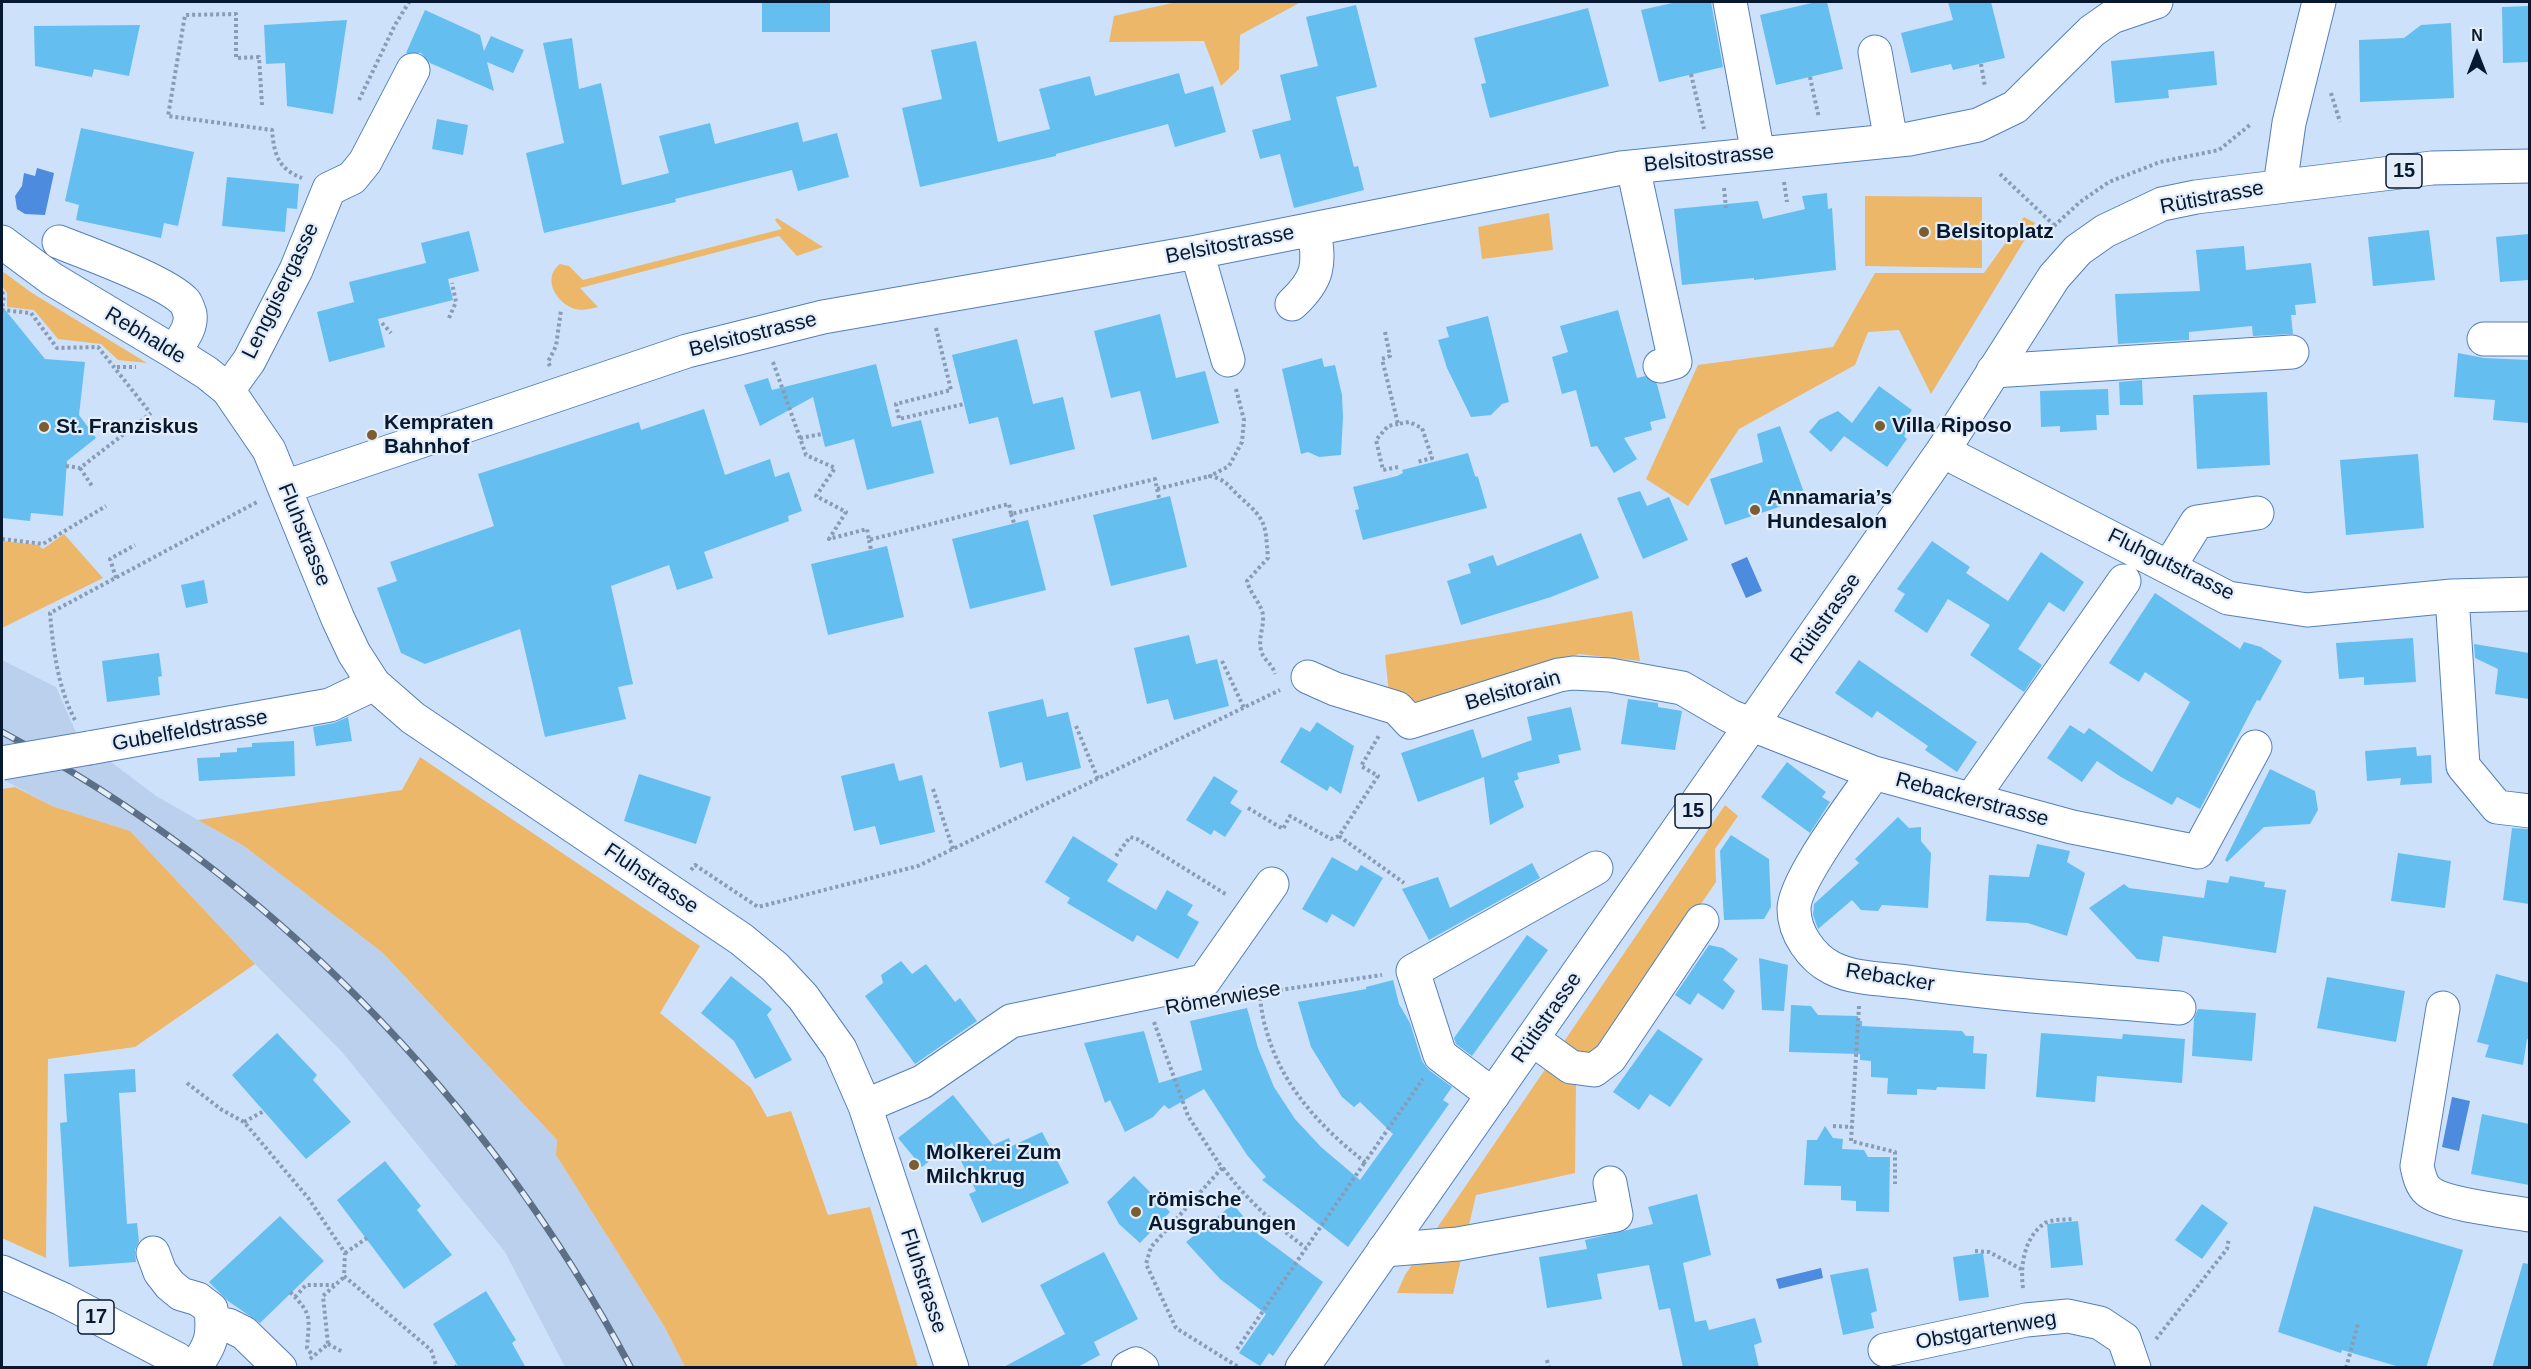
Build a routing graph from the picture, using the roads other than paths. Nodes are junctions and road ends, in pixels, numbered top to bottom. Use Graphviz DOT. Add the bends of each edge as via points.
graph roads {
  1 [pos="1730,2"];
  2 [pos="2156,2"];
  3 [pos="2319,2"];
  4 [pos="1875,52"];
  5 [pos="413,70"];
  6 [pos="1891,141"];
  7 [pos="1758,154"];
  8 [pos="1644,166"];
  9 [pos="2529,166"];
  10 [pos="2280,186"];
  11 [pos="1314,229"];
  12 [pos="2,242"];
  13 [pos="59,242"];
  14 [pos="1197,252"];
  15 [pos="1679,257"];
  16 [pos="1292,304"];
  17 [pos="2484,339"];
  18 [pos="2529,339"];
  19 [pos="174,352"];
  20 [pos="2292,352"];
  21 [pos="1228,360"];
  22 [pos="1660,366"];
  23 [pos="1993,371"];
  24 [pos="228,390"];
  25 [pos="1944,449"];
  26 [pos="269,450"];
  27 [pos="272,494"];
  28 [pos="2256,513"];
  29 [pos="2169,567"];
  30 [pos="2124,582"];
  31 [pos="2529,594"];
  32 [pos="2452,596"];
  33 [pos="1292,677"];
  34 [pos="374,684"];
  35 [pos="1752,725"];
  36 [pos="2255,747"];
  37 [pos="2,763"];
  38 [pos="1874,773"];
  39 [pos="1972,798"];
  40 [pos="2529,811"];
  41 [pos="1596,868"];
  42 [pos="1272,884"];
  43 [pos="1702,921"];
  44 [pos="2180,1008"];
  45 [pos="2443,1008"];
  46 [pos="1532,1039"];
  47 [pos="1493,1095"];
  48 [pos="865,1106"];
  49 [pos="1610,1183"];
  50 [pos="2529,1215"];
  51 [pos="1384,1250"];
  52 [pos="153,1253"];
  53 [pos="2,1272"];
  54 [pos="214,1310"];
  55 [pos="1885,1350"];
  56 [pos="293,1365"];
  57 [pos="2134,1367"];
  58 [pos="188,1368"];
  59 [pos="195,1368"];
  60 [pos="952,1368"];
  61 [pos="1128,1368"];
  62 [pos="1142,1368"];
  63 [pos="1302,1368"];
  1 -- 7 [label="street"];
  2 -- 6 [label="street, Belsitostrasse" via="2112,17 2092,31 2015,107 1978,125"];
  3 -- 10 [label="street" via="2289,123"];
  4 -- 6 [label="street"];
  5 -- 24 [label="street, Lenggisergasse" via="365,162 352,178 329,189 285,290 249,361"];
  6 -- 7 [label="street, Belsitostrasse"];
  7 -- 8 [label="street, Belsitostrasse"];
  8 -- 11 [label="street, Belsitostrasse"];
  8 -- 15 [label="street" via="1672,258"];
  8 -- 22 [label="street" via="1675,362"];
  9 -- 10 [label="street, Rütistrasse / 15" via="2432,168"];
  10 -- 23 [label="street, Rütistrasse / 15" via="2162,204 2105,231 2078,250 2054,277"];
  11 -- 14 [label="street, Belsitostrasse"];
  11 -- 16 [label="street" via="1317,273 1308,289"];
  12 -- 19 [label="street, Rebhalde" via="52,279"];
  13 -- 19 [label="street" via="147,279 186,303 190,327"];
  14 -- 21 [label="street"];
  14 -- 27 [label="street, Belsitostrasse" via="823,317 547,384"];
  17 -- 18 [label="street"];
  19 -- 24 [label="street, Rebhalde"];
  20 -- 23 [label="street"];
  23 -- 25 [label="street, Rütistrasse / 15"];
  24 -- 26 [label="street, Rebhalde"];
  25 -- 29 [label="street, Fluhgutstrasse"];
  25 -- 35 [label="street, Rütistrasse / 15"];
  26 -- 27 [label="street, Fluhstrasse"];
  27 -- 34 [label="street, Fluhstrasse"];
  28 -- 29 [label="street" via="2197,522"];
  29 -- 32 [label="street, Fluhgutstrasse" via="2228,598 2307,610"];
  30 -- 39 [label="street"];
  31 -- 32 [label="street, Fluhgutstrasse"];
  32 -- 40 [label="street" via="2463,766 2497,807"];
  33 -- 35 [label="street, Belsitorain" via="1403,715 1543,679 1573,674 1610,675 1682,688"];
  34 -- 37 [label="street, Gubelfeldstrasse, bridge" via="330,705"];
  34 -- 48 [label="street, Fluhstrasse" via="413,718 741,939 775,967 803,997 840,1049"];
  35 -- 38 [label="street, Rebackerstrasse"];
  35 -- 46 [label="street, Rütistrasse / 15"];
  36 -- 39 [label="street, Rebackerstrasse" via="2198,852 2072,827"];
  38 -- 39 [label="street, Rebackerstrasse"];
  38 -- 44 [label="street, Rebacker" via="1798,891 1794,910 1800,935 1813,954 1832,969 1959,989"];
  41 -- 47 [label="street" via="1413,971 1440,1055"];
  42 -- 48 [label="street" via="1204,981 1011,1021 922,1082"];
  43 -- 46 [label="street" via="1610,1058 1594,1070 1571,1067"];
  45 -- 50 [label="street" via="2417,1166 2419,1177 2426,1190 2440,1199"];
  46 -- 47 [label="street, Rütistrasse / 15"];
  47 -- 51 [label="street, Rütistrasse / 15"];
  48 -- 60 [label="street, Fluhstrasse"];
  49 -- 51 [label="street" via="1616,1215 1468,1242"];
  51 -- 63 [label="street, Rütistrasse / 15"];
  52 -- 54 [label="street" via="170,1285"];
  53 -- 58 [label="street, 17" via="62,1299"];
  54 -- 56 [label="street" via="228,1325"];
  54 -- 59 [label="street" via="209,1346"];
  55 -- 57 [label="street, Obstgartenweg" via="2026,1320 2068,1316 2100,1323 2124,1339"];
  61 -- 62 [label="street" via="1136,1364"];
}
